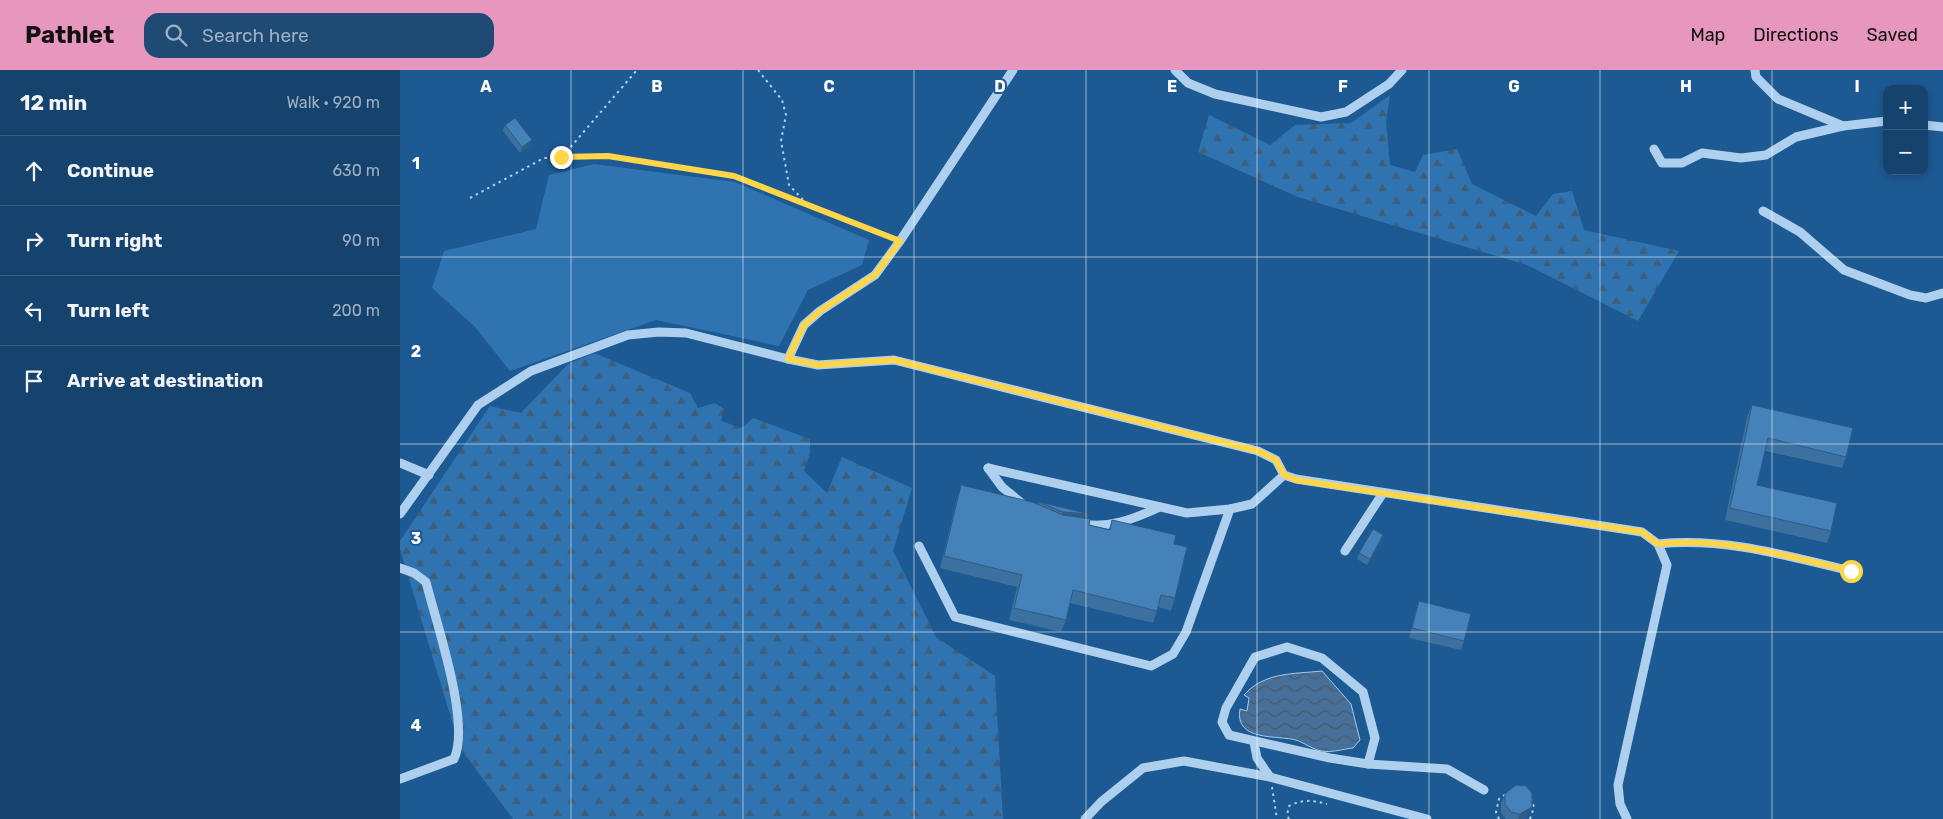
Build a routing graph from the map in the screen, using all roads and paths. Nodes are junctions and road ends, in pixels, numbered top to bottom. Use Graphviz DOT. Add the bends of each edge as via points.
graph roads {
  1 [pos="637,70"];
  2 [pos="758,70"];
  3 [pos="1013,70"];
  4 [pos="1175,70"];
  5 [pos="1402,70"];
  6 [pos="1755,70"];
  7 [pos="1883,121"];
  8 [pos="1928,125"];
  9 [pos="1843,126"];
  10 [pos="1943,127"];
  11 [pos="1654,149"];
  12 [pos="561,157"];
  13 [pos="470,198"];
  14 [pos="809,206"];
  15 [pos="1763,211"];
  16 [pos="900,241"];
  17 [pos="1943,293"];
  18 [pos="788,359"];
  19 [pos="400,462"];
  20 [pos="430,475"];
  21 [pos="1284,475"];
  22 [pos="1383,493"];
  23 [pos="1160,507"];
  24 [pos="1230,509"];
  25 [pos="1033,511"];
  26 [pos="400,514"];
  27 [pos="1066,520"];
  28 [pos="1658,544"];
  29 [pos="919,546"];
  30 [pos="1345,552"];
  31 [pos="400,568"];
  32 [pos="1851,571"];
  33 [pos="1254,742"];
  34 [pos="1368,764"];
  35 [pos="1270,777"];
  36 [pos="400,779"];
  37 [pos="1484,790"];
  38 [pos="1513,790"];
  39 [pos="1529,796"];
  40 [pos="1331,805"];
  41 [pos="1085,819"];
  42 [pos="1278,819"];
  43 [pos="1289,819"];
  44 [pos="1428,819"];
  45 [pos="1500,819"];
  46 [pos="1530,819"];
  47 [pos="1627,819"];
  1 -- 12 [label="path"];
  2 -- 14 [label="path" via="782,100 786,115 781,141 790,185"];
  3 -- 16 [label="street"];
  4 -- 5 [label="street" via="1188,83 1215,94 1321,117 1346,112 1389,84"];
  6 -- 9 [label="street" via="1756,77 1778,99"];
  7 -- 9 [label="street"];
  8 -- 10 [label="street"];
  9 -- 11 [label="street" via="1796,137 1766,155 1741,158 1702,153 1682,163 1662,163"];
  12 -- 13 [label="path" via="544,158"];
  12 -- 14 [label="path" via="608,156 734,176"];
  14 -- 16 [label="path"];
  15 -- 17 [label="street" via="1800,232 1844,270 1910,295 1926,298"];
  16 -- 18 [label="street" via="875,275 804,325"];
  18 -- 20 [label="street" via="686,333 628,336 531,371 486,399 478,405"];
  18 -- 21 [label="street" via="818,365 894,360 1258,451 1276,460"];
  19 -- 20 [label="street"];
  20 -- 26 [label="street"];
  21 -- 22 [label="street" via="1296,480"];
  21 -- 24 [label="street" via="1252,504"];
  22 -- 28 [label="street" via="1642,532"];
  22 -- 30 [label="street"];
  23 -- 24 [label="street" via="1187,513"];
  23 -- 25 [label="street" via="988,468 1002,487"];
  23 -- 27 [label="street" via="1131,521 1102,525"];
  24 -- 29 [label="street" via="1186,632 1173,654 1151,666 955,617"];
  28 -- 32 [label="street" via="1680,542 1745,546"];
  28 -- 47 [label="street" via="1667,565 1618,785 1620,804"];
  31 -- 36 [label="street" via="426,582 454,685 459,748 454,759"];
  33 -- 34 [label="street"];
  33 -- 34 [label="street" via="1230,735 1222,722 1224,715 1255,657 1287,646 1322,658 1363,692 1375,738"];
  33 -- 35 [label="street" via="1258,758"];
  34 -- 37 [label="street" via="1447,769"];
  35 -- 41 [label="street" via="1184,761 1143,768"];
  35 -- 42 [label="path"];
  35 -- 44 [label="street"];
  38 -- 45 [label="path" via="1498,799 1496,812"];
  39 -- 46 [label="path" via="1534,807"];
  40 -- 43 [label="path" via="1313,800 1299,801 1290,806"];
}
